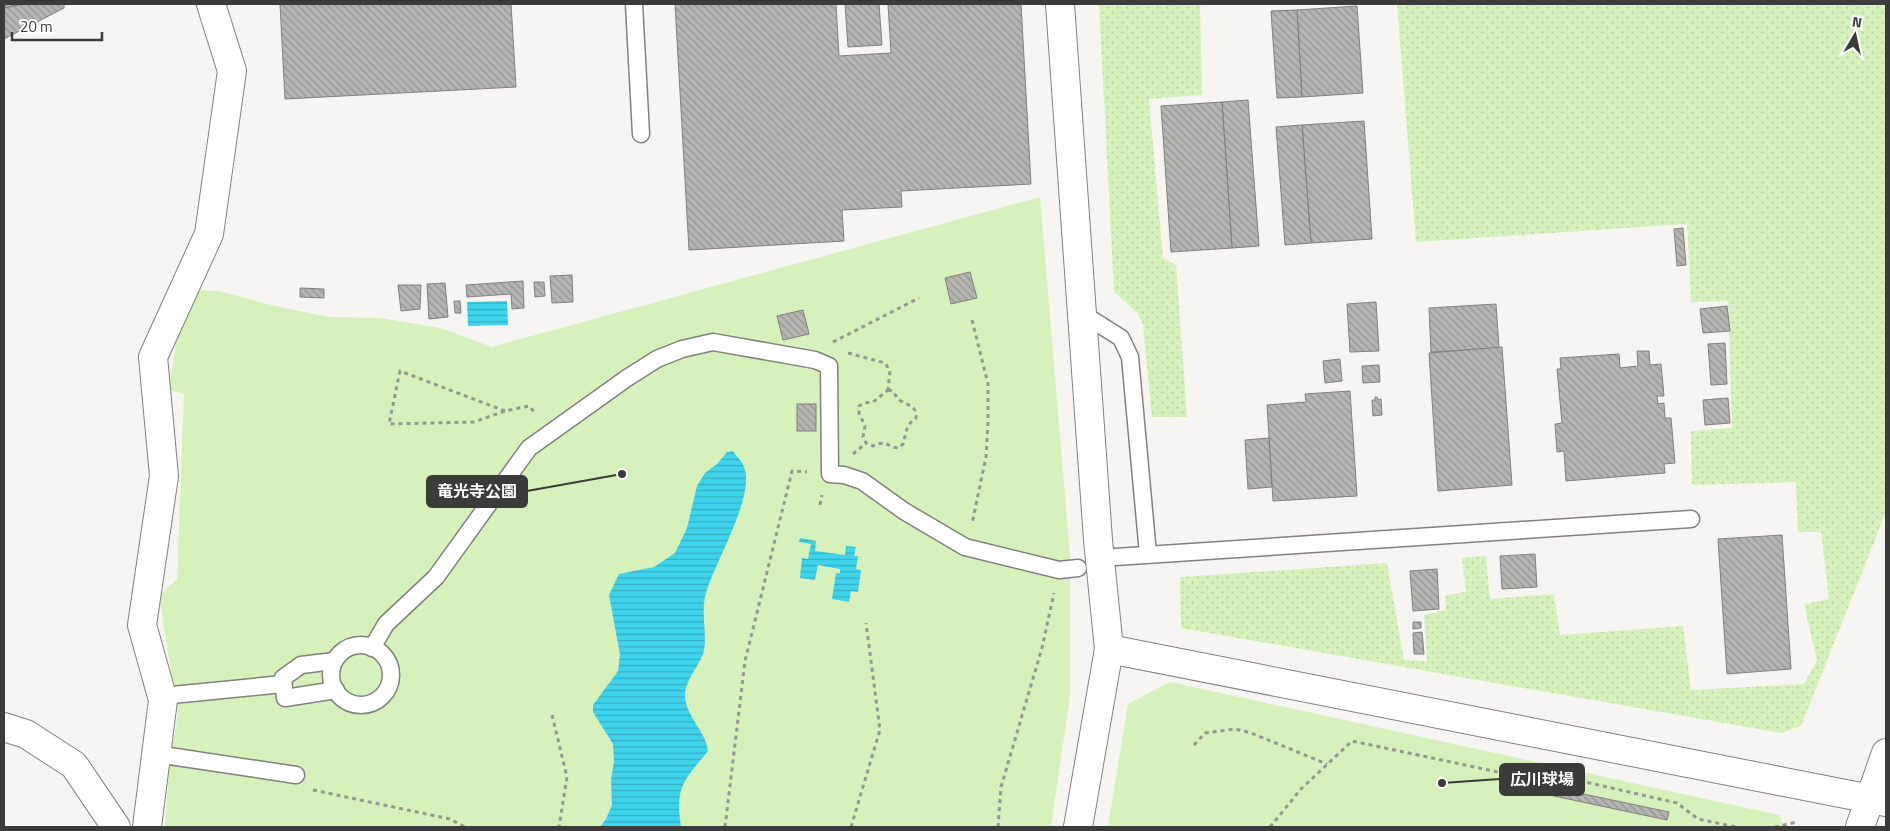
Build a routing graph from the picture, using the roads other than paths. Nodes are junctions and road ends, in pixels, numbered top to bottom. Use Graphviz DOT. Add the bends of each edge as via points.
graph roads {
  1 [pos="211,4"];
  2 [pos="634,4"];
  3 [pos="1060,4"];
  4 [pos="641,134"];
  5 [pos="1083,314"];
  6 [pos="1691,518"];
  7 [pos="1148,554"];
  8 [pos="1089,563"];
  9 [pos="372,648"];
  10 [pos="1109,649"];
  11 [pos="334,660"];
  12 [pos="284,684"];
  13 [pos="336,690"];
  14 [pos="162,696"];
  15 [pos="4,727"];
  16 [pos="1886,753"];
  17 [pos="156,754"];
  18 [pos="293,775"];
  19 [pos="1879,801"];
  20 [pos="116,827"];
  21 [pos="147,827"];
  22 [pos="1078,827"];
  23 [pos="1860,827"];
  1 -- 14 [label="street" via="232,71 209,234 154,357 164,476 142,625"];
  2 -- 4 [label="lane"];
  3 -- 5 [label="street"];
  5 -- 7 [label="lane" via="1121,338 1130,358"];
  5 -- 8 [label="street"];
  6 -- 7 [label="lane"];
  7 -- 8 [label="lane"];
  8 -- 9 [label="lane" via="1059,570 968,547 904,511 862,481 830,474 829,366 815,360 713,342 657,359 529,448 436,577 386,624"];
  8 -- 10 [label="street"];
  9 -- 11 [label="lane" via="347,648"];
  9 -- 13 [label="lane" via="383,655 391,671 391,681 382,697 374,702 354,704"];
  10 -- 19 [label="street"];
  10 -- 22 [label="street"];
  11 -- 12 [label="lane" via="301,665 283,678"];
  11 -- 13 [label="lane" via="331,674"];
  12 -- 13 [label="lane" via="285,698"];
  12 -- 14 [label="lane"];
  14 -- 17 [label="street"];
  15 -- 20 [label="street" via="26,734 74,765"];
  16 -- 19 [label="street"];
  17 -- 18 [label="lane"];
  17 -- 21 [label="street"];
  19 -- 23 [label="street"];
}
